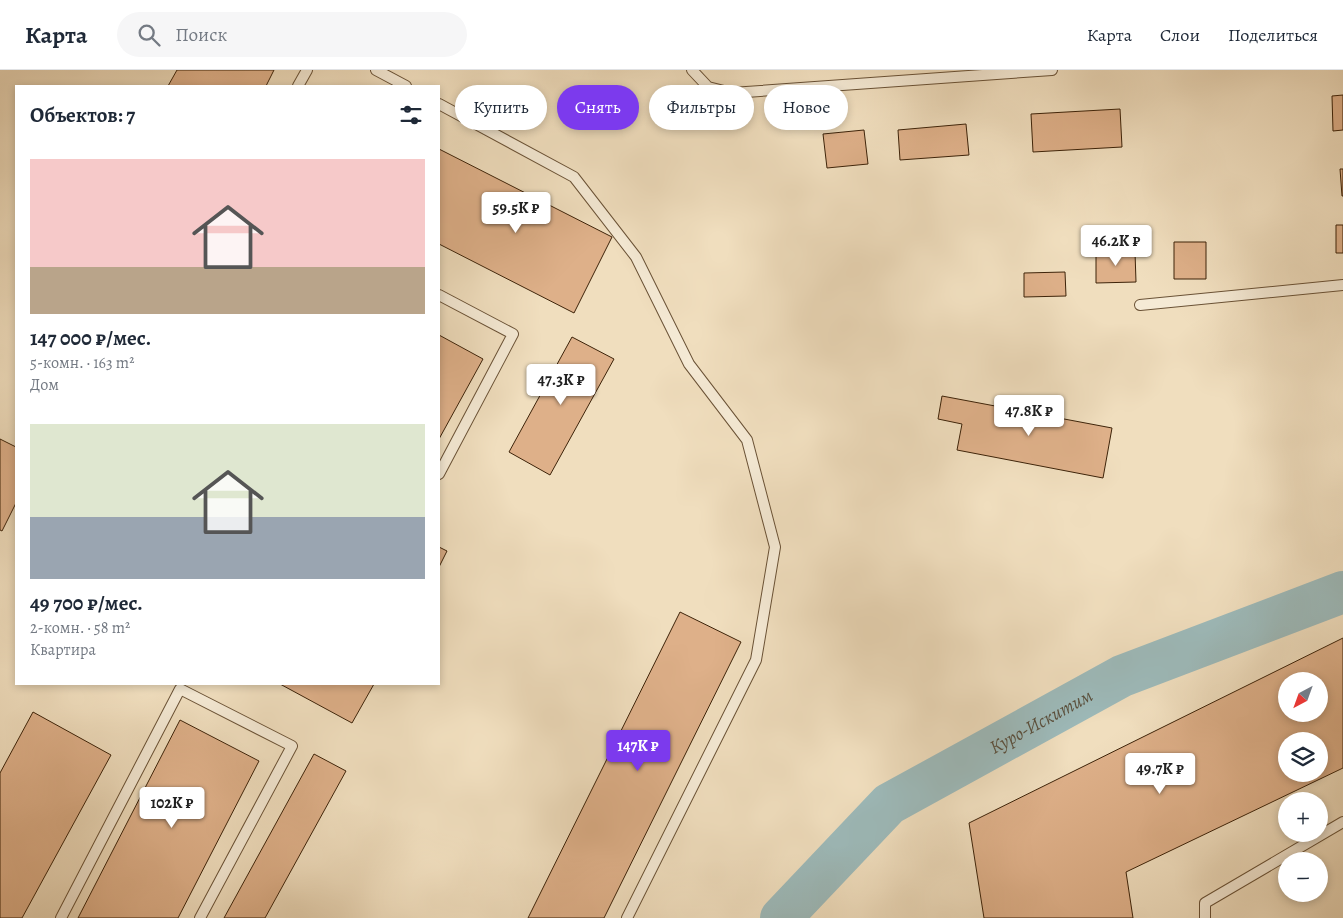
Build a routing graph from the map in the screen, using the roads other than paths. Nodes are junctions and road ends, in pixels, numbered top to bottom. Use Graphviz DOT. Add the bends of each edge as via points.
graph roads {
  1 [pos="307,70"];
  2 [pos="376,70"];
  3 [pos="692,70"];
  4 [pos="1052,70"];
  5 [pos="299,85"];
  6 [pos="404,85"];
  7 [pos="440,105"];
  8 [pos="1343,285"];
  9 [pos="440,295"];
  10 [pos="1140,305"];
  11 [pos="440,472"];
  12 [pos="1343,822"];
  13 [pos="61,918"];
  14 [pos="200,918"];
  15 [pos="626,918"];
  16 [pos="1205,918"];
  1 -- 5 [label="lane"];
  2 -- 6 [label="lane"];
  3 -- 4 [label="lane" via="708,87 732,93"];
  7 -- 15 [label="lane" via="574,177 636,257 689,364 747,440 775,547 756,660"];
  8 -- 10 [label="lane"];
  9 -- 11 [label="lane" via="513,334"];
  12 -- 16 [label="lane" via="1205,903"];
  13 -- 14 [label="lane" via="180,689 292,746"];
}
